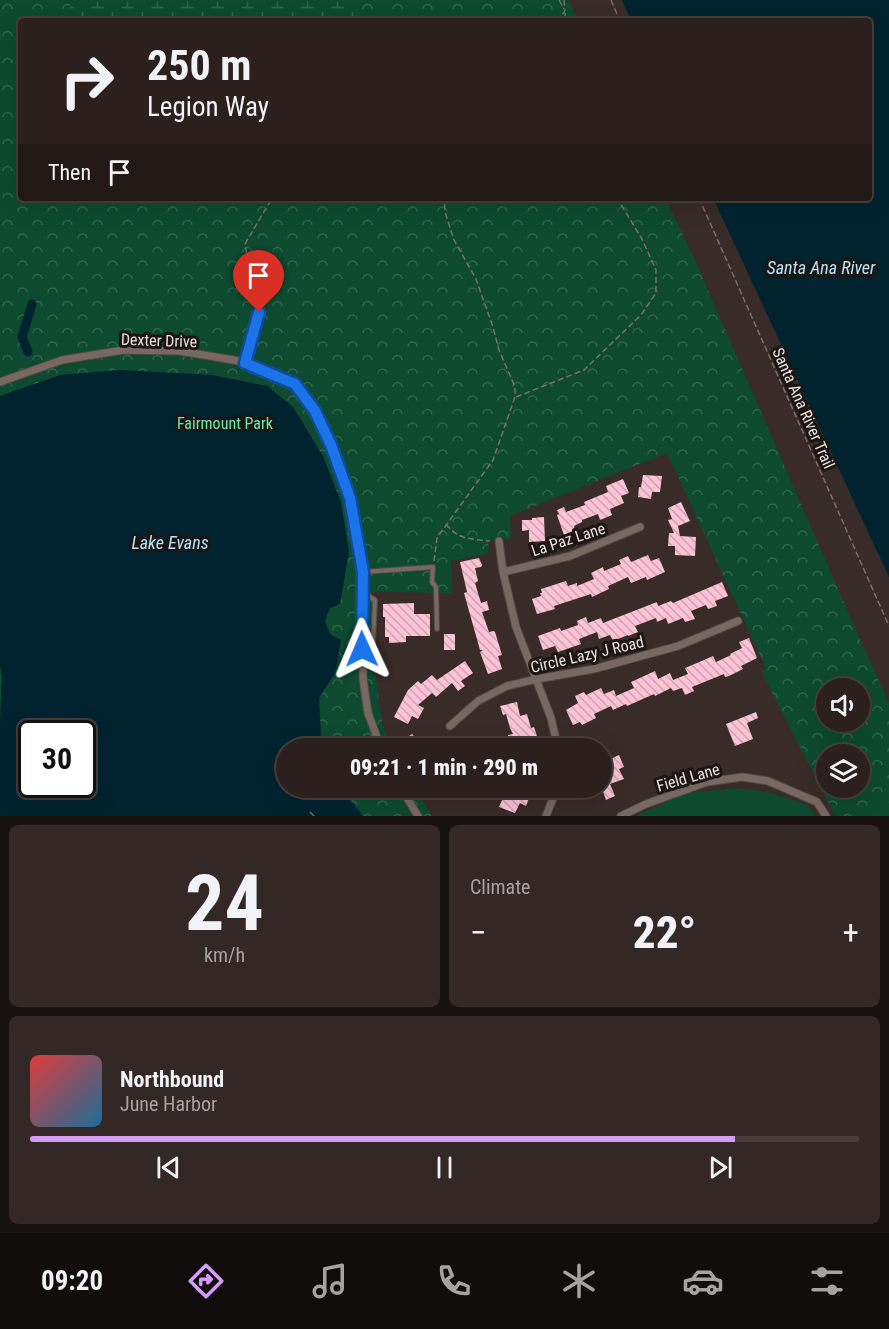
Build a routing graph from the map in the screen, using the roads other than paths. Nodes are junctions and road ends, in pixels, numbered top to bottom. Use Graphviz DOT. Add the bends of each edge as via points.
graph roads {
  1 [pos="259,312"];
  2 [pos="245,363"];
  3 [pos="0,382"];
  4 [pos="640,527"];
  5 [pos="500,541"];
  6 [pos="363,572"];
  7 [pos="503,572"];
  8 [pos="362,592"];
  9 [pos="738,621"];
  10 [pos="437,629"];
  11 [pos="362,649"];
  12 [pos="537,679"];
  13 [pos="450,726"];
  14 [pos="377,738"];
  15 [pos="556,738"];
  16 [pos="407,798"];
  17 [pos="553,798"];
  18 [pos="417,816"];
  19 [pos="546,816"];
  20 [pos="621,816"];
  21 [pos="826,816"];
  1 -- 2 [label="lane"];
  2 -- 3 [label="street, Dexter Drive" via="180,351 124,350 62,360"];
  2 -- 6 [label="street, Dexter Drive" via="295,384 315,411 350,498"];
  4 -- 7 [label="street, La Paz Lane" via="570,556"];
  5 -- 7 [label="street"];
  6 -- 8 [label="street, Dexter Drive"];
  6 -- 10 [label="lane" via="433,567"];
  7 -- 12 [label="street" via="516,627"];
  8 -- 11 [label="street, Dexter Drive"];
  8 -- 11 [label="lane" via="375,600 373,643"];
  9 -- 12 [label="street, Circle Lazy J Road" via="678,646 594,669"];
  11 -- 14 [label="street, Dexter Drive" via="368,713"];
  12 -- 13 [label="street, Circle Lazy J Road" via="507,686 478,701"];
  12 -- 15 [label="street"];
  16 -- 18 [label="street"];
  17 -- 19 [label="street"];
  20 -- 21 [label="street, Field Lane" via="707,782 741,777 768,781 817,802"];
}
